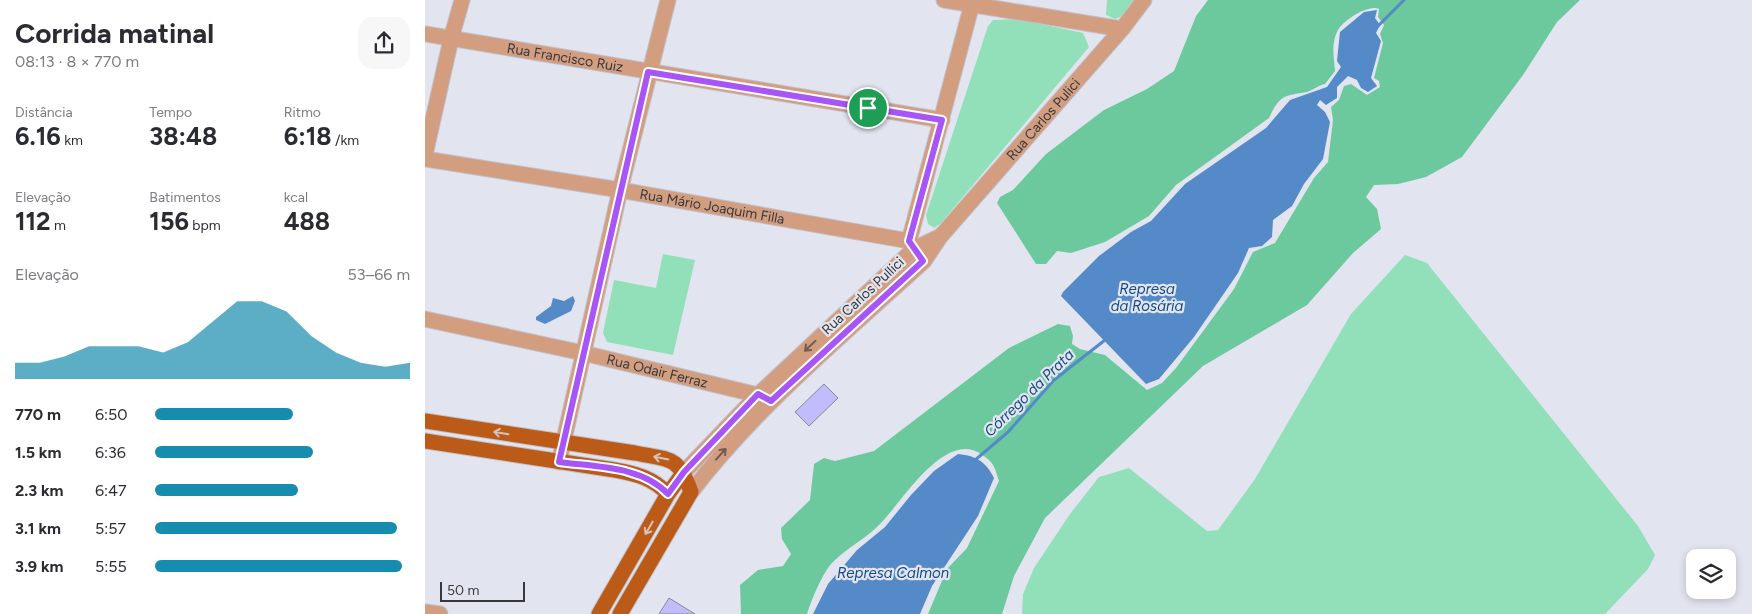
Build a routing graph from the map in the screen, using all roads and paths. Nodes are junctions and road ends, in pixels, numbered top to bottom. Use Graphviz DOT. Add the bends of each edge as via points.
graph roads {
  1 [pos="462,0"];
  2 [pos="668,0"];
  3 [pos="944,0"];
  4 [pos="1144,0"];
  5 [pos="972,2"];
  6 [pos="1122,29"];
  7 [pos="425,34"];
  8 [pos="451,39"];
  9 [pos="648,72"];
  10 [pos="942,120"];
  11 [pos="425,155"];
  12 [pos="425,159"];
  13 [pos="620,190"];
  14 [pos="940,237"];
  15 [pos="916,250"];
  16 [pos="425,319"];
  17 [pos="583,353"];
  18 [pos="764,398"];
  19 [pos="425,421"];
  20 [pos="425,441"];
  21 [pos="563,443"];
  22 [pos="559,462"];
  23 [pos="684,472"];
  24 [pos="691,492"];
  25 [pos="668,494"];
  26 [pos="425,612"];
  27 [pos="440,614"];
  28 [pos="599,614"];
  29 [pos="620,614"];
  1 -- 8 [label="street"];
  2 -- 9 [label="street"];
  3 -- 5 [label="street"];
  4 -- 6 [label="street, Rua Carlos Pulici"];
  5 -- 6 [label="street"];
  5 -- 10 [label="street"];
  6 -- 14 [label="street, Rua Carlos Pulici"];
  7 -- 8 [label="street, Rua Francisco Ruiz"];
  8 -- 9 [label="street, Rua Francisco Ruiz"];
  8 -- 11 [label="street"];
  9 -- 10 [label="street, Rua Francisco Ruiz"];
  9 -- 13 [label="street"];
  10 -- 15 [label="street"];
  12 -- 13 [label="street, Rua Mário Joaquim Filla"];
  13 -- 15 [label="street, Rua Mário Joaquim Filla"];
  13 -- 17 [label="street"];
  14 -- 15 [label="street, Rua Carlos Pullici"];
  15 -- 18 [label="street, Rua Carlos Pullici"];
  16 -- 17 [label="street, Rua Odair Ferraz"];
  17 -- 18 [label="street, Rua Odair Ferraz"];
  17 -- 21 [label="street"];
  18 -- 23 [label="street, Rua Carlos Pullici"];
  24 -- 18 [label="street, Rua Carlos Pullici, one-way"];
  21 -- 19 [label="main road, one-way"];
  20 -- 22 [label="main road"];
  21 -- 22 [label="street"];
  23 -- 21 [label="main road, one-way" via="669,459"];
  22 -- 25 [label="main road" via="643,476"];
  23 -- 24 [label="main road"];
  23 -- 25 [label="main road, Rua Carlos Pullici"];
  24 -- 29 [label="main road, Rua Carlos Pullici"];
  25 -- 28 [label="main road, Rua Carlos Pullici, one-way"];
  26 -- 27 [label="street"];
}
